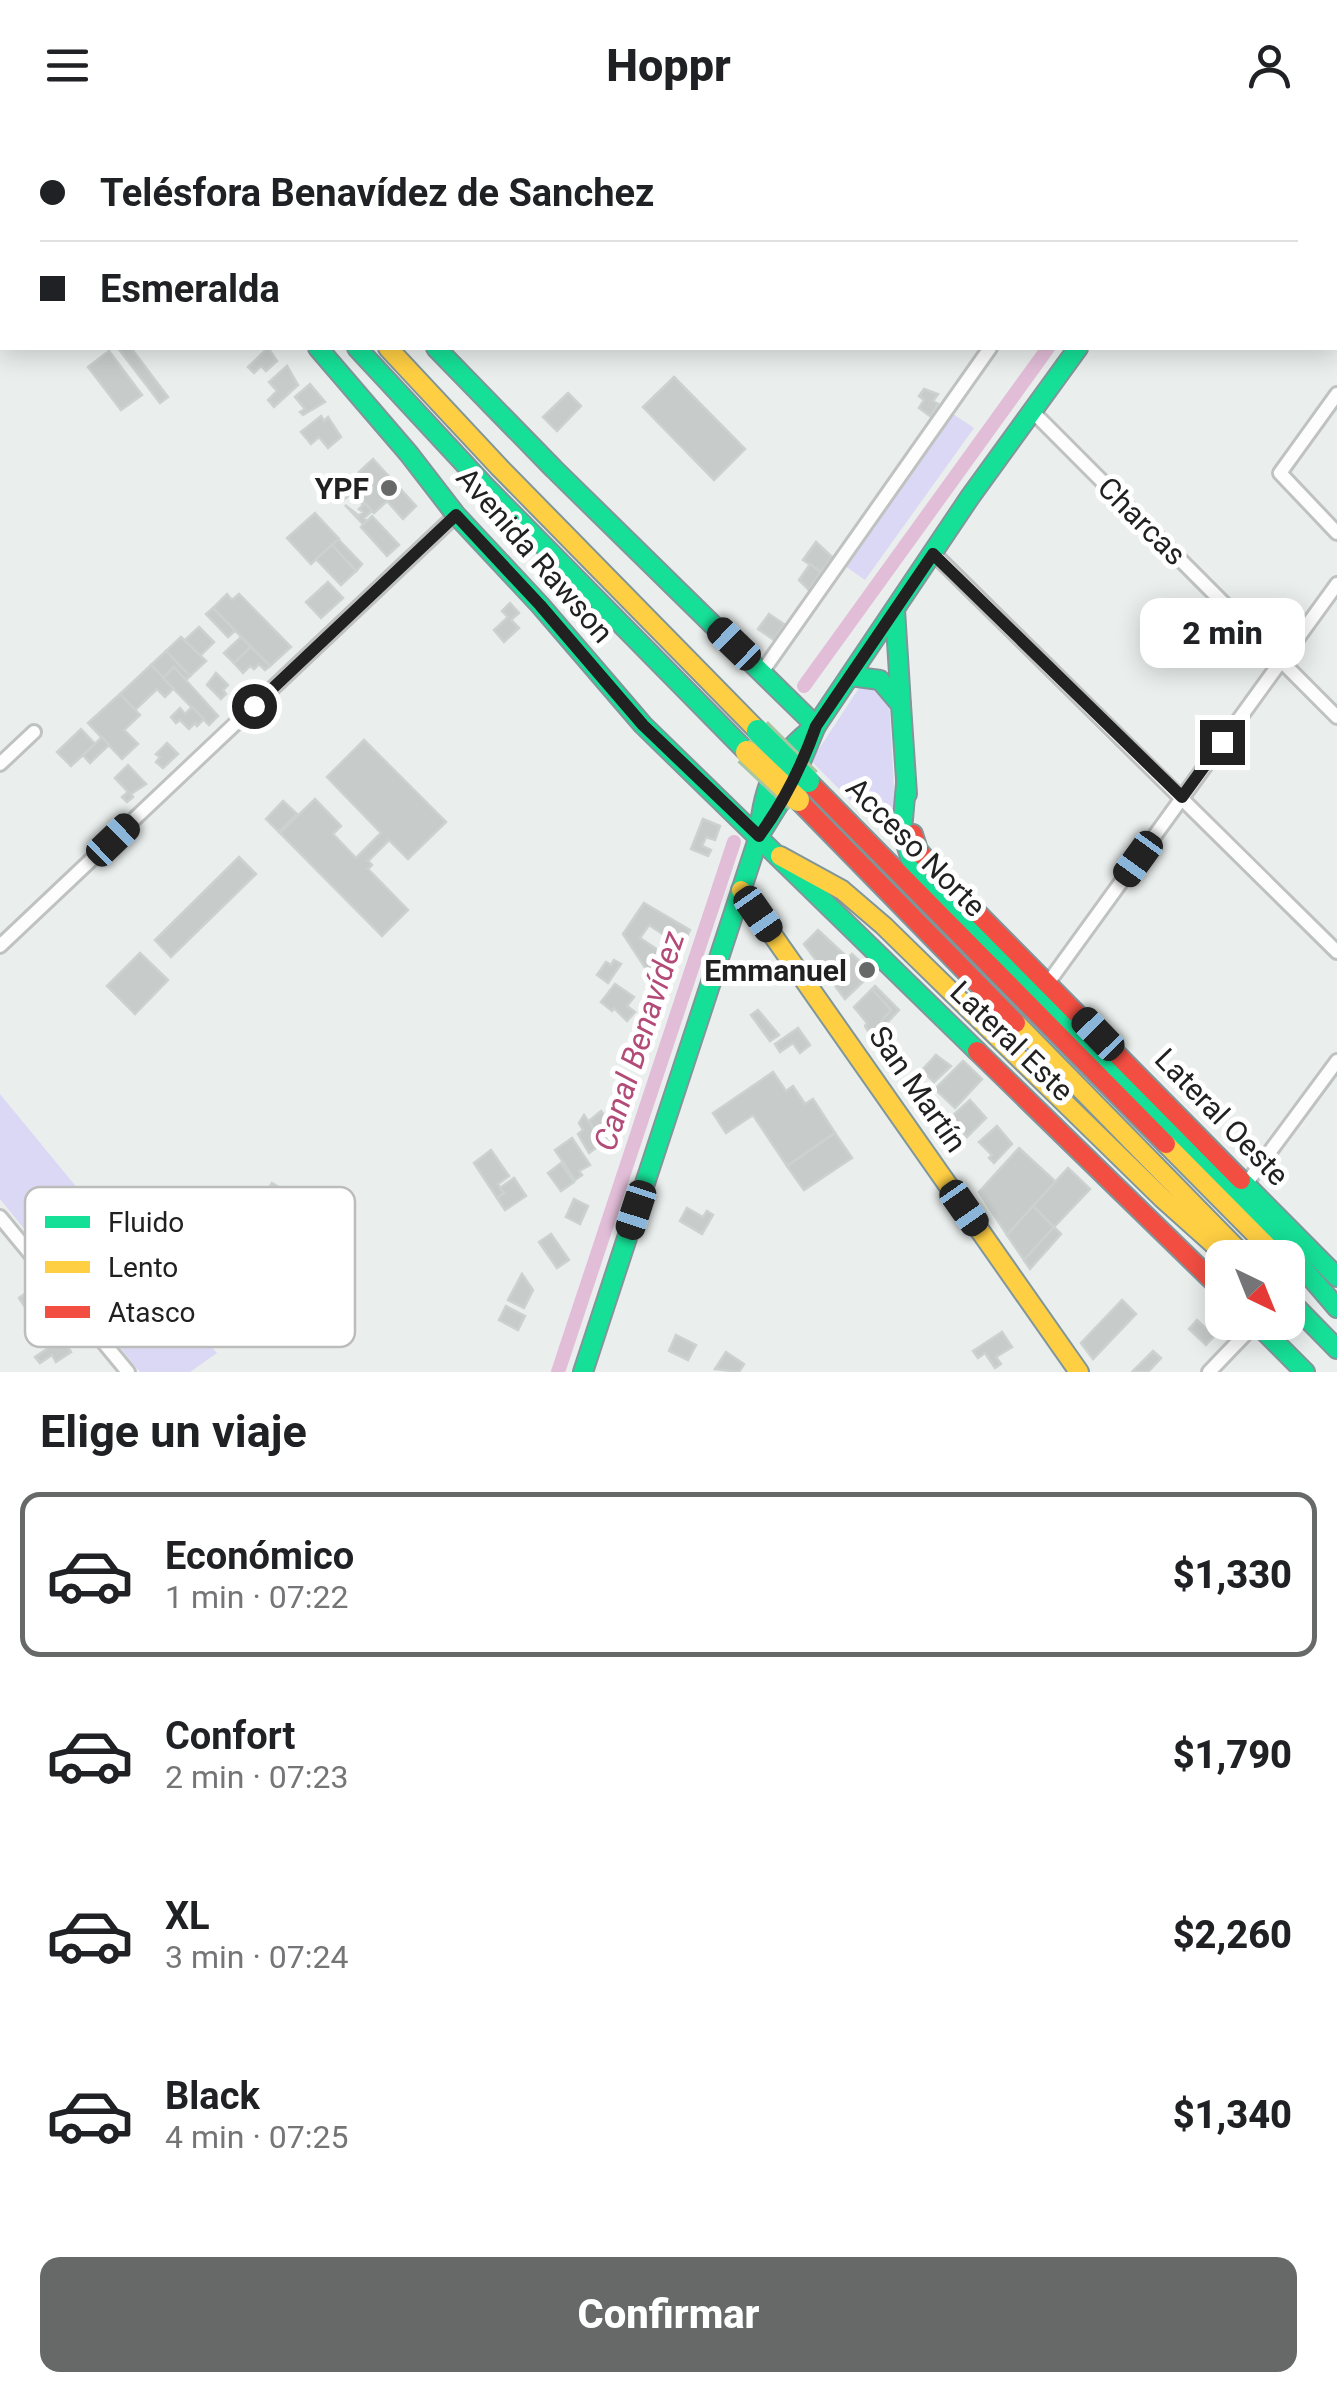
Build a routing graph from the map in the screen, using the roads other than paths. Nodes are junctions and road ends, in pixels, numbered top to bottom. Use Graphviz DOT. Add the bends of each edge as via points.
graph roads {
  1 [pos="320,350"];
  2 [pos="359,350"];
  3 [pos="390,350"];
  4 [pos="438,350"];
  5 [pos="989,350"];
  6 [pos="1077,350"];
  7 [pos="1337,394"];
  8 [pos="1032,411"];
  9 [pos="456,515"];
  10 [pos="1337,533"];
  11 [pos="933,554"];
  12 [pos="1337,584"];
  13 [pos="895,610"];
  14 [pos="1282,660"];
  15 [pos="762,672"];
  16 [pos="850,676"];
  17 [pos="901,705"];
  18 [pos="1337,716"];
  19 [pos="816,726"];
  20 [pos="34,732"];
  21 [pos="753,742"];
  22 [pos="0,764"];
  23 [pos="906,784"];
  24 [pos="803,790"];
  25 [pos="1182,797"];
  26 [pos="759,836"];
  27 [pos="780,856"];
  28 [pos="741,890"];
  29 [pos="0,946"];
  30 [pos="1337,952"];
  31 [pos="1048,983"];
  32 [pos="1337,1061"];
  33 [pos="1246,1184"];
  34 [pos="0,1217"];
  35 [pos="1210,1240"];
  36 [pos="1229,1240"];
  37 [pos="1260,1240"];
  38 [pos="25,1247"];
  39 [pos="1205,1273"];
  40 [pos="1337,1276"];
  41 [pos="1305,1285"];
  42 [pos="1337,1308"];
  43 [pos="1305,1318"];
  44 [pos="1337,1318"];
  45 [pos="1240,1340"];
  46 [pos="1273,1340"];
  47 [pos="107,1347"];
  48 [pos="1337,1349"];
  49 [pos="128,1372"];
  50 [pos="583,1372"];
  51 [pos="1079,1372"];
  52 [pos="1210,1372"];
  53 [pos="1304,1372"];
  1 -- 9 [label="main road, Avenida Rawson"];
  2 -- 21 [label="main road, Acceso Norte" via="522,524"];
  3 -- 21 [label="main road, Acceso Norte"];
  4 -- 15 [label="main road"];
  5 -- 15 [label="street"];
  6 -- 8 [label="main road"];
  7 -- 10 [label="street" via="1280,473"];
  8 -- 11 [label="main road"];
  8 -- 14 [label="street, Charcas"];
  9 -- 26 [label="main road, Avenida Rawson" via="643,725"];
  9 -- 29 [label="street"];
  11 -- 13 [label="main road"];
  11 -- 25 [label="street"];
  12 -- 14 [label="street"];
  13 -- 16 [label="main road"];
  13 -- 17 [label="main road, Lateral Oeste"];
  14 -- 18 [label="street, Charcas"];
  14 -- 25 [label="street"];
  15 -- 19 [label="main road"];
  16 -- 17 [label="main road" via="880,680"];
  16 -- 19 [label="main road"];
  17 -- 23 [label="main road, Lateral Oeste"];
  19 -- 26 [label="main road"];
  20 -- 22 [label="street"];
  21 -- 24 [label="main road, Acceso Norte, bridge"];
  23 -- 31 [label="main road, Lateral Oeste" via="918,850"];
  23 -- 42 [label="main road" via="902,830 912,862 1235,1189"];
  24 -- 36 [label="main road, Acceso Norte"];
  24 -- 37 [label="main road, Acceso Norte"];
  25 -- 30 [label="street"];
  25 -- 31 [label="street"];
  26 -- 27 [label="main road, Lateral Este"];
  26 -- 28 [label="main road"];
  27 -- 35 [label="main road" via="842,890 884,926"];
  27 -- 39 [label="main road, Lateral Este"];
  28 -- 50 [label="main road"];
  28 -- 51 [label="main road, San Martín"];
  31 -- 33 [label="main road, Lateral Oeste"];
  32 -- 33 [label="street"];
  33 -- 40 [label="main road, Lateral Oeste"];
  34 -- 38 [label="street"];
  41 -- 44 [label="main road"];
  43 -- 48 [label="main road"];
  45 -- 52 [label="street"];
  46 -- 53 [label="main road"];
  47 -- 49 [label="street"];
}
